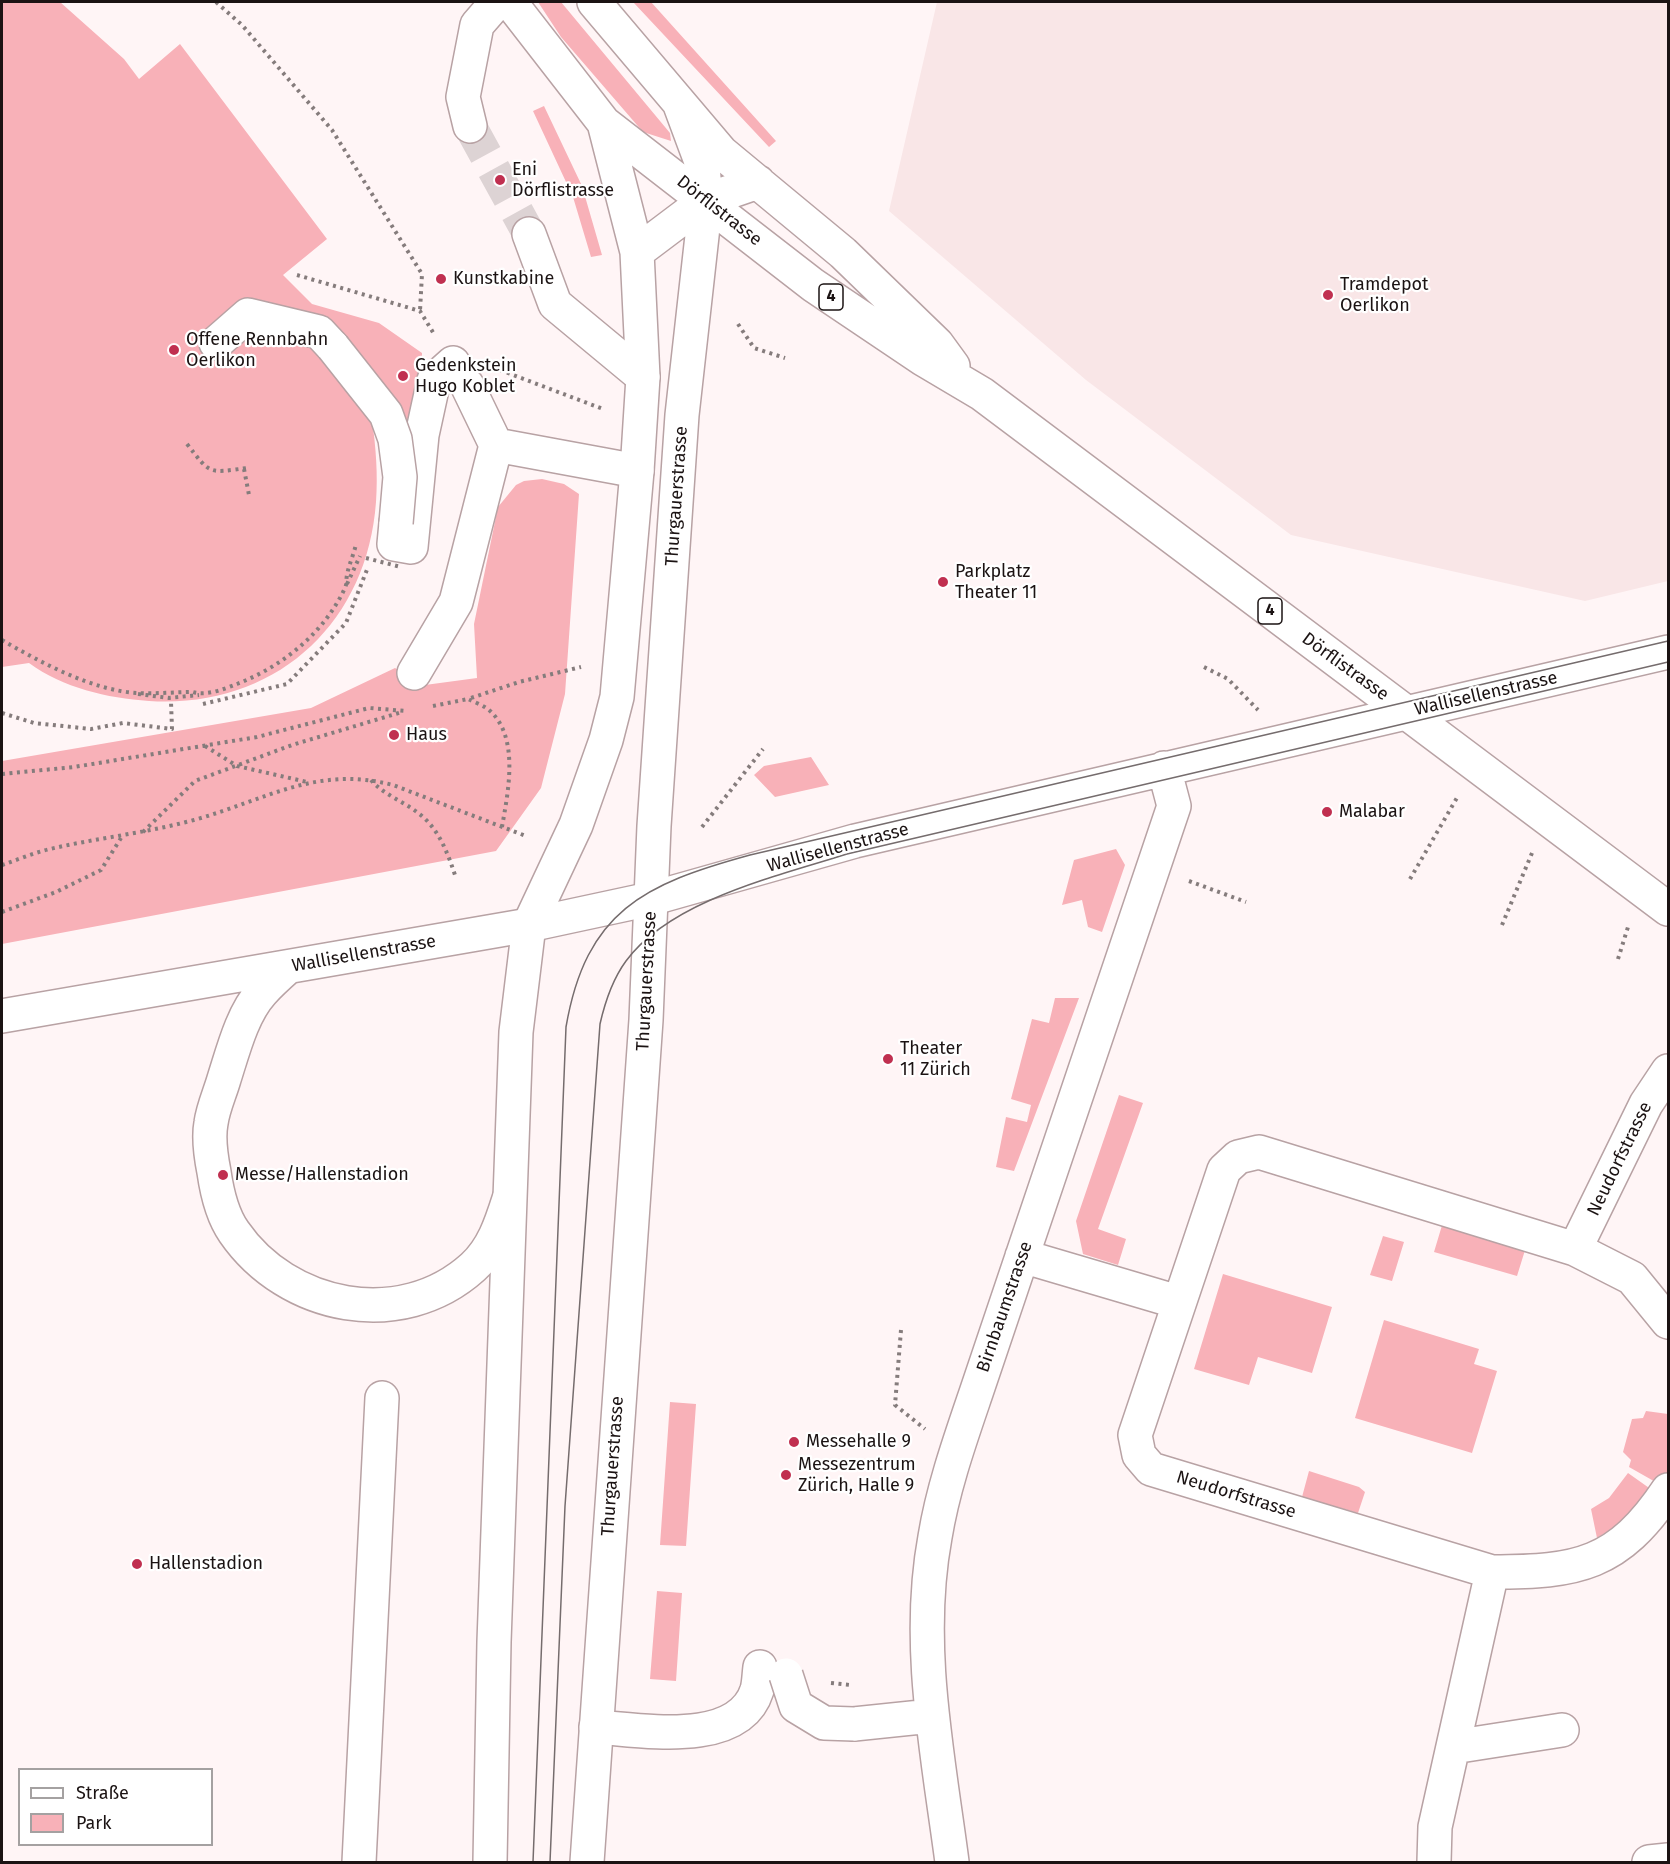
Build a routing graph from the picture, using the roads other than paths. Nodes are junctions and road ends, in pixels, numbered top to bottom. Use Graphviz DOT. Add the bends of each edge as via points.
graph roads {
  1 [pos="497,2"];
  2 [pos="510,2"];
  3 [pos="594,2"];
  4 [pos="680,105"];
  5 [pos="604,123"];
  6 [pos="470,126"];
  7 [pos="758,182"];
  8 [pos="706,200"];
  9 [pos="529,234"];
  10 [pos="637,252"];
  11 [pos="216,343"];
  12 [pos="643,377"];
  13 [pos="964,382"];
  14 [pos="496,445"];
  15 [pos="637,471"];
  16 [pos="1668,652"];
  17 [pos="414,673"];
  18 [pos="1407,712"];
  19 [pos="1164,768"];
  20 [pos="650,899"];
  21 [pos="1668,909"];
  22 [pos="529,925"];
  23 [pos="288,967"];
  24 [pos="2,1016"];
  25 [pos="1668,1071"];
  26 [pos="509,1198"];
  27 [pos="1575,1249"];
  28 [pos="1022,1256"];
  29 [pos="1178,1302"];
  30 [pos="1668,1322"];
  31 [pos="382,1398"];
  32 [pos="1668,1490"];
  33 [pos="1492,1572"];
  34 [pos="931,1716"];
  35 [pos="596,1727"];
  36 [pos="1562,1730"];
  37 [pos="1453,1747"];
  38 [pos="1668,1860"];
  39 [pos="359,1863"];
  40 [pos="490,1863"];
  41 [pos="586,1863"];
  42 [pos="952,1863"];
  43 [pos="1434,1863"];
  44 [pos="1649,1863"];
  1 -- 6 [label="main road" via="477,25 463,97"];
  2 -- 5 [label="main road, Dörflistrasse / 4"];
  3 -- 4 [label="main road, Dörflistrasse / 4"];
  4 -- 7 [label="main road, Dörflistrasse / 4" via="721,152"];
  4 -- 8 [label="main road, Thurgauerstrasse" via="703,167"];
  5 -- 8 [label="main road, Dörflistrasse / 4"];
  5 -- 10 [label="main road"];
  7 -- 8 [label="main road"];
  7 -- 13 [label="main road, Dörflistrasse / 4" via="843,253 937,344"];
  8 -- 10 [label="main road"];
  8 -- 13 [label="main road, Dörflistrasse / 4" via="813,285"];
  8 -- 20 [label="main road, Thurgauerstrasse" via="682,415"];
  9 -- 12 [label="main road" via="555,304"];
  10 -- 12 [label="main road"];
  11 -- 14 [label="main road, bridge" via="248,315 319,332 333,347 386,414 395,439 400,477 394,544 411,547 422,435 434,380 460,374"];
  12 -- 15 [label="main road"];
  13 -- 18 [label="main road, Dörflistrasse / 4"];
  14 -- 15 [label="main road"];
  14 -- 17 [label="main road" via="456,602"];
  15 -- 22 [label="main road" via="617,697 576,825"];
  16 -- 18 [label="main road, Wallisellenstrasse"];
  18 -- 19 [label="main road, Wallisellenstrasse"];
  18 -- 21 [label="main road, Dörflistrasse / 4"];
  19 -- 20 [label="main road, Wallisellenstrasse" via="855,842"];
  19 -- 28 [label="main road, Birnbaumstrasse" via="1174,806"];
  20 -- 22 [label="main road, Wallisellenstrasse"];
  20 -- 35 [label="main road, Thurgauerstrasse" via="646,1020"];
  22 -- 23 [label="main road, Wallisellenstrasse"];
  22 -- 26 [label="main road" via="516,1032"];
  23 -- 24 [label="main road, Wallisellenstrasse"];
  23 -- 26 [label="main road" via="260,993 248,1013 211,1123 211,1155 220,1201 233,1230 249,1251 287,1283 316,1297 382,1305 413,1299 448,1286 474,1266 498,1231"];
  25 -- 27 [label="main road, Neudorfstrasse" via="1646,1104"];
  26 -- 40 [label="main road"];
  27 -- 29 [label="main road, Neudorfstrasse" via="1259,1152 1238,1157 1224,1170"];
  27 -- 30 [label="main road, Neudorfstrasse" via="1632,1278"];
  28 -- 29 [label="main road"];
  28 -- 34 [label="main road, Birnbaumstrasse" via="952,1466 934,1538 926,1637"];
  29 -- 33 [label="main road, Neudorfstrasse" via="1135,1435 1139,1455 1151,1469"];
  31 -- 39 [label="main road"];
  32 -- 33 [label="main road, Neudorfstrasse" via="1654,1512 1624,1542 1600,1557 1573,1568"];
  33 -- 37 [label="main road"];
  34 -- 35 [label="main road, bridge" via="824,1723 795,1706 773,1671 745,1710 714,1729 682,1732"];
  34 -- 42 [label="main road, Birnbaumstrasse"];
  35 -- 41 [label="main road, Thurgauerstrasse"];
  36 -- 37 [label="main road"];
  37 -- 43 [label="main road" via="1435,1827"];
  38 -- 44 [label="main road"];
}
